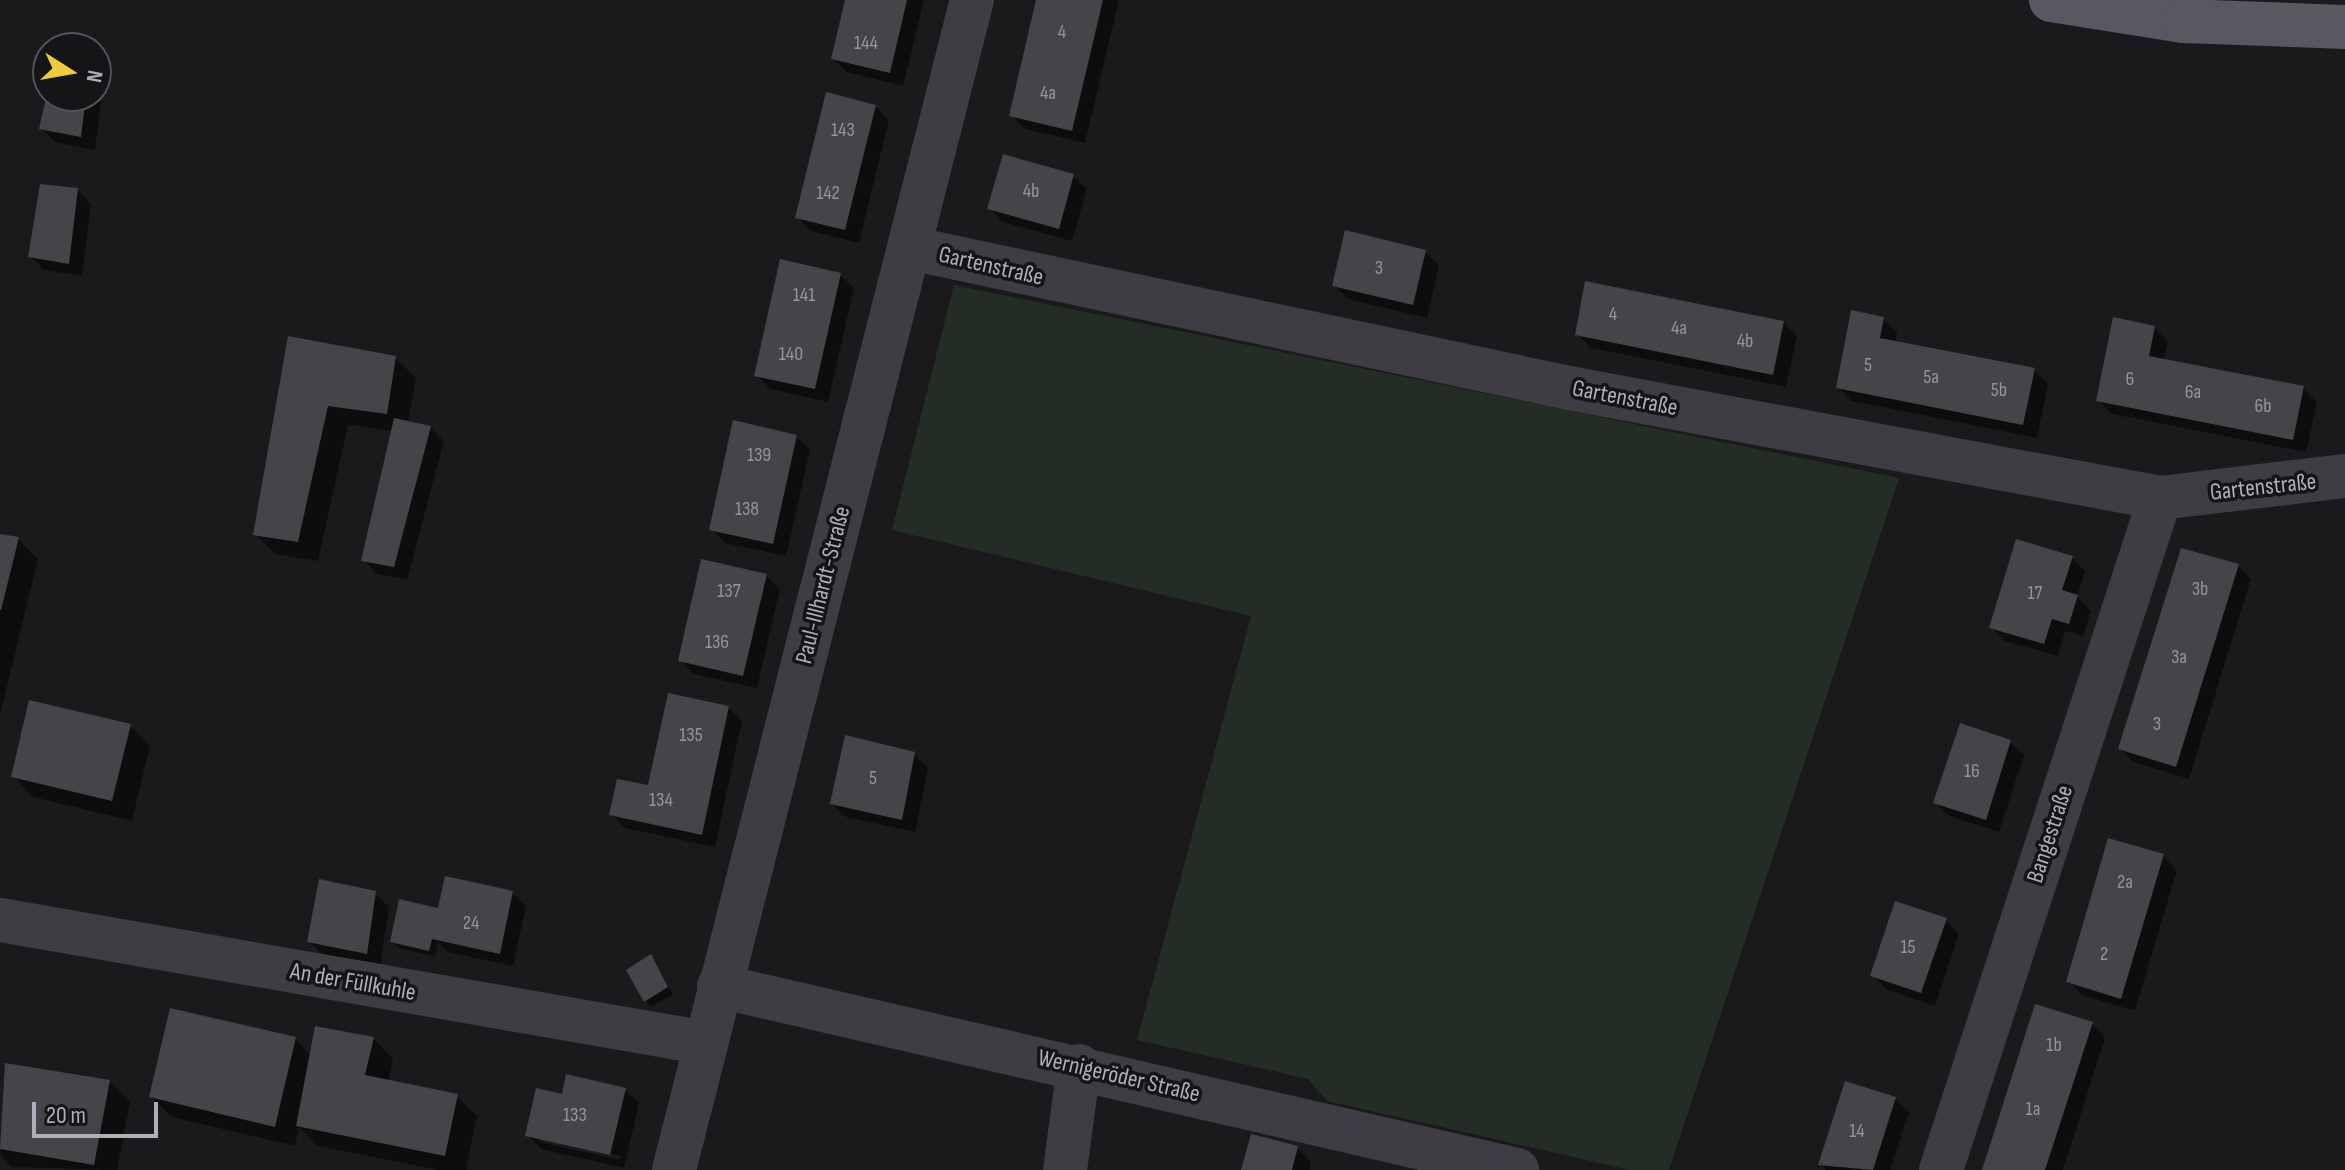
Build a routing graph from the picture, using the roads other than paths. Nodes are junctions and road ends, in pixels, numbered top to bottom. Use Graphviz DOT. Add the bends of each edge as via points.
graph roads {
  1 [pos="972,0"];
  2 [pos="2051,0"];
  3 [pos="2345,27"];
  4 [pos="910,248"];
  5 [pos="2345,476"];
  6 [pos="2160,498"];
  7 [pos="0,920"];
  8 [pos="719,986"];
  9 [pos="706,1043"];
  10 [pos="1079,1066"];
  11 [pos="674,1170"];
  12 [pos="1065,1170"];
  13 [pos="1517,1170"];
  14 [pos="1941,1170"];
  1 -- 4 [label="street, Paul-Illhardt-Straße"];
  2 -- 3 [label="main road" via="2183,21"];
  4 -- 6 [label="street, Gartenstraße" via="1569,388"];
  4 -- 8 [label="street, Paul-Illhardt-Straße"];
  5 -- 6 [label="street, Gartenstraße"];
  6 -- 14 [label="street, Bangestraße"];
  7 -- 9 [label="street, An der Füllkuhle"];
  8 -- 9 [label="street, Paul-Illhardt-Straße"];
  8 -- 10 [label="street, Wernigeröder Straße"];
  9 -- 11 [label="street, Paul-Illhardt-Straße"];
  10 -- 12 [label="street"];
  10 -- 13 [label="street, Wernigeröder Straße"];
}
